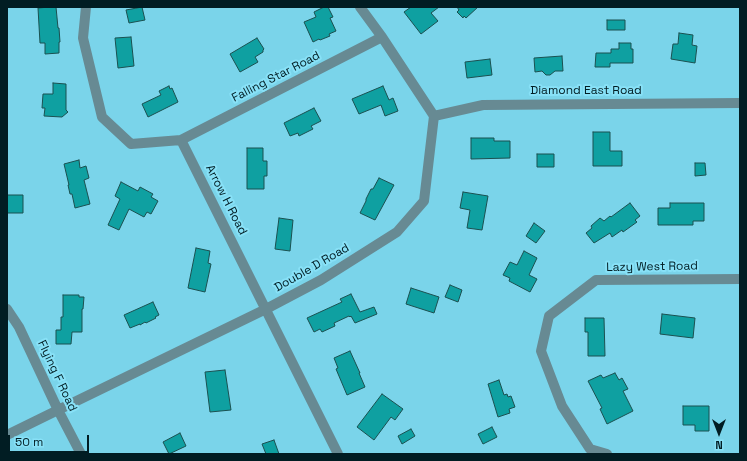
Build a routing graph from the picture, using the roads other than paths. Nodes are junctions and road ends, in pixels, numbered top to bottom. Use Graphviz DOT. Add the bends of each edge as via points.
graph roads {
  1 [pos="86,7"];
  2 [pos="360,7"];
  3 [pos="382,37"];
  4 [pos="740,103"];
  5 [pos="434,116"];
  6 [pos="182,140"];
  7 [pos="740,279"];
  8 [pos="7,309"];
  9 [pos="266,309"];
  10 [pos="58,410"];
  11 [pos="7,435"];
  12 [pos="81,454"];
  13 [pos="338,454"];
  14 [pos="607,454"];
  1 -- 6 [label="street" via="83,38 102,117 131,144"];
  2 -- 3 [label="street"];
  3 -- 5 [label="street"];
  3 -- 6 [label="street, Falling Star Road"];
  4 -- 5 [label="street, Diamond East Road" via="483,104"];
  5 -- 9 [label="street, Double D Road" via="424,201 396,232 321,280"];
  6 -- 9 [label="street, Arrow H Road"];
  7 -- 14 [label="street, Lazy West Road" via="596,280 549,316 541,351 562,406 590,449"];
  8 -- 10 [label="street, Flying F Road" via="19,327"];
  9 -- 10 [label="street, Double D Road"];
  9 -- 13 [label="street, Arrow H Road"];
  10 -- 11 [label="street, Double D Road"];
  10 -- 12 [label="street, Flying F Road"];
}
